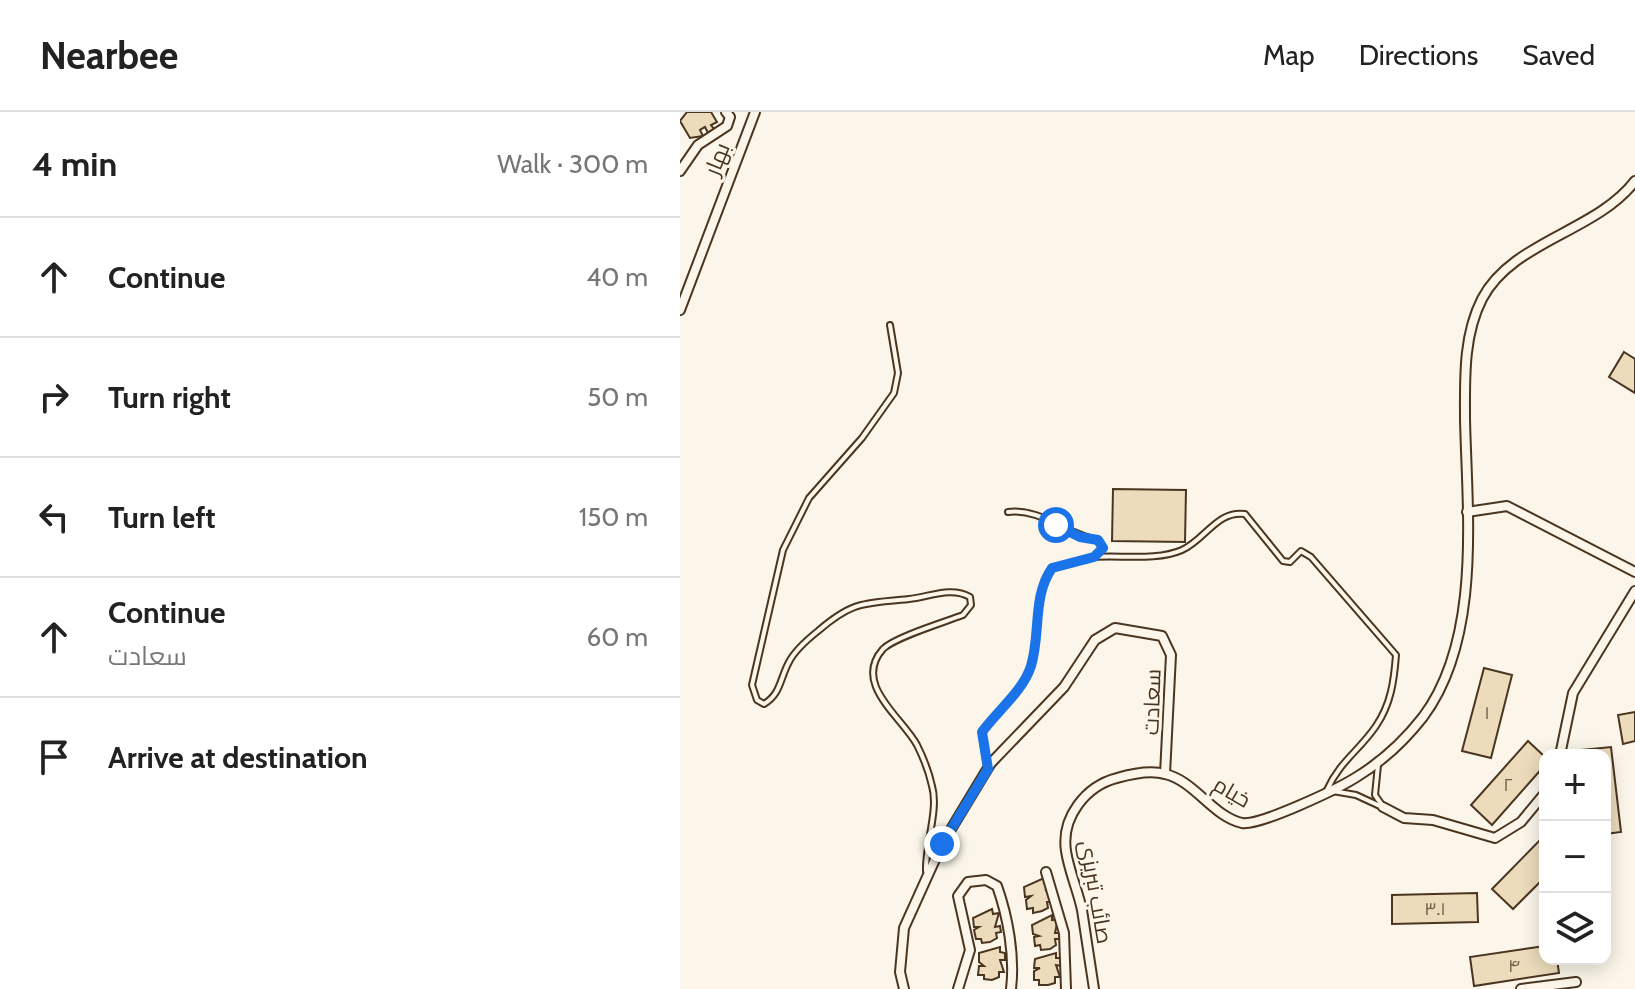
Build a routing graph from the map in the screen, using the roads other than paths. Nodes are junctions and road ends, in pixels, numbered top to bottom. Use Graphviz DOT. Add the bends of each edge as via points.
graph roads {
  1 [pos="726,112"];
  2 [pos="755,112"];
  3 [pos="680,171"];
  4 [pos="1635,181"];
  5 [pos="680,310"];
  6 [pos="890,325"];
  7 [pos="1008,512"];
  8 [pos="1467,512"];
  9 [pos="1094,557"];
  10 [pos="1635,572"];
  11 [pos="1635,591"];
  12 [pos="1561,749"];
  13 [pos="1379,760"];
  14 [pos="988,769"];
  15 [pos="1165,774"];
  16 [pos="1327,790"];
  17 [pos="1539,800"];
  18 [pos="1383,807"];
  19 [pos="1046,872"];
  20 [pos="926,878"];
  21 [pos="1576,982"];
  22 [pos="904,989"];
  23 [pos="958,989"];
  24 [pos="1011,989"];
  25 [pos="1066,989"];
  26 [pos="1094,989"];
  27 [pos="1521,989"];
  1 -- 3 [label="street" via="727,126 698,145"];
  2 -- 5 [label="street, بهار"];
  4 -- 8 [label="street" via="1608,207 1514,264 1483,297 1466,359"];
  6 -- 20 [label="lane" via="898,373 894,393 809,498 783,550 752,685 757,700 764,704 772,699 789,662 843,609 947,592 970,597 963,615 884,648 874,666 874,686 917,744 934,789"];
  7 -- 9 [label="lane" via="1033,512 1080,537 1098,540 1103,548"];
  8 -- 10 [label="street" via="1507,506"];
  8 -- 13 [label="street" via="1463,611 1446,678 1423,717"];
  9 -- 14 [label="lane" via="1052,568 1042,582 1031,665 1019,689 982,732"];
  9 -- 16 [label="lane" via="1171,555 1234,512 1245,514 1283,561 1290,562 1301,551 1311,557 1396,655 1394,689 1376,726 1337,768"];
  11 -- 12 [label="street" via="1573,693"];
  13 -- 16 [label="street"];
  13 -- 18 [label="lane" via="1375,795"];
  14 -- 15 [label="street, سعادت" via="1064,687 1095,640 1115,628 1162,636 1171,655"];
  14 -- 20 [label="street, سعادت"];
  15 -- 16 [label="street, خیام" via="1244,823 1270,818"];
  15 -- 26 [label="street, صائب تبریزی" via="1133,774 1102,782 1078,803 1068,830 1066,849"];
  16 -- 18 [label="lane"];
  17 -- 18 [label="street" via="1521,822 1495,838 1433,820 1404,818"];
  19 -- 25 [label="street" via="1064,933"];
  20 -- 22 [label="street, سعادت" via="904,928"];
  21 -- 27 [label="street"];
  23 -- 24 [label="street" via="970,950 958,896 968,882 986,880 997,886 1002,900 1012,958"];
}
